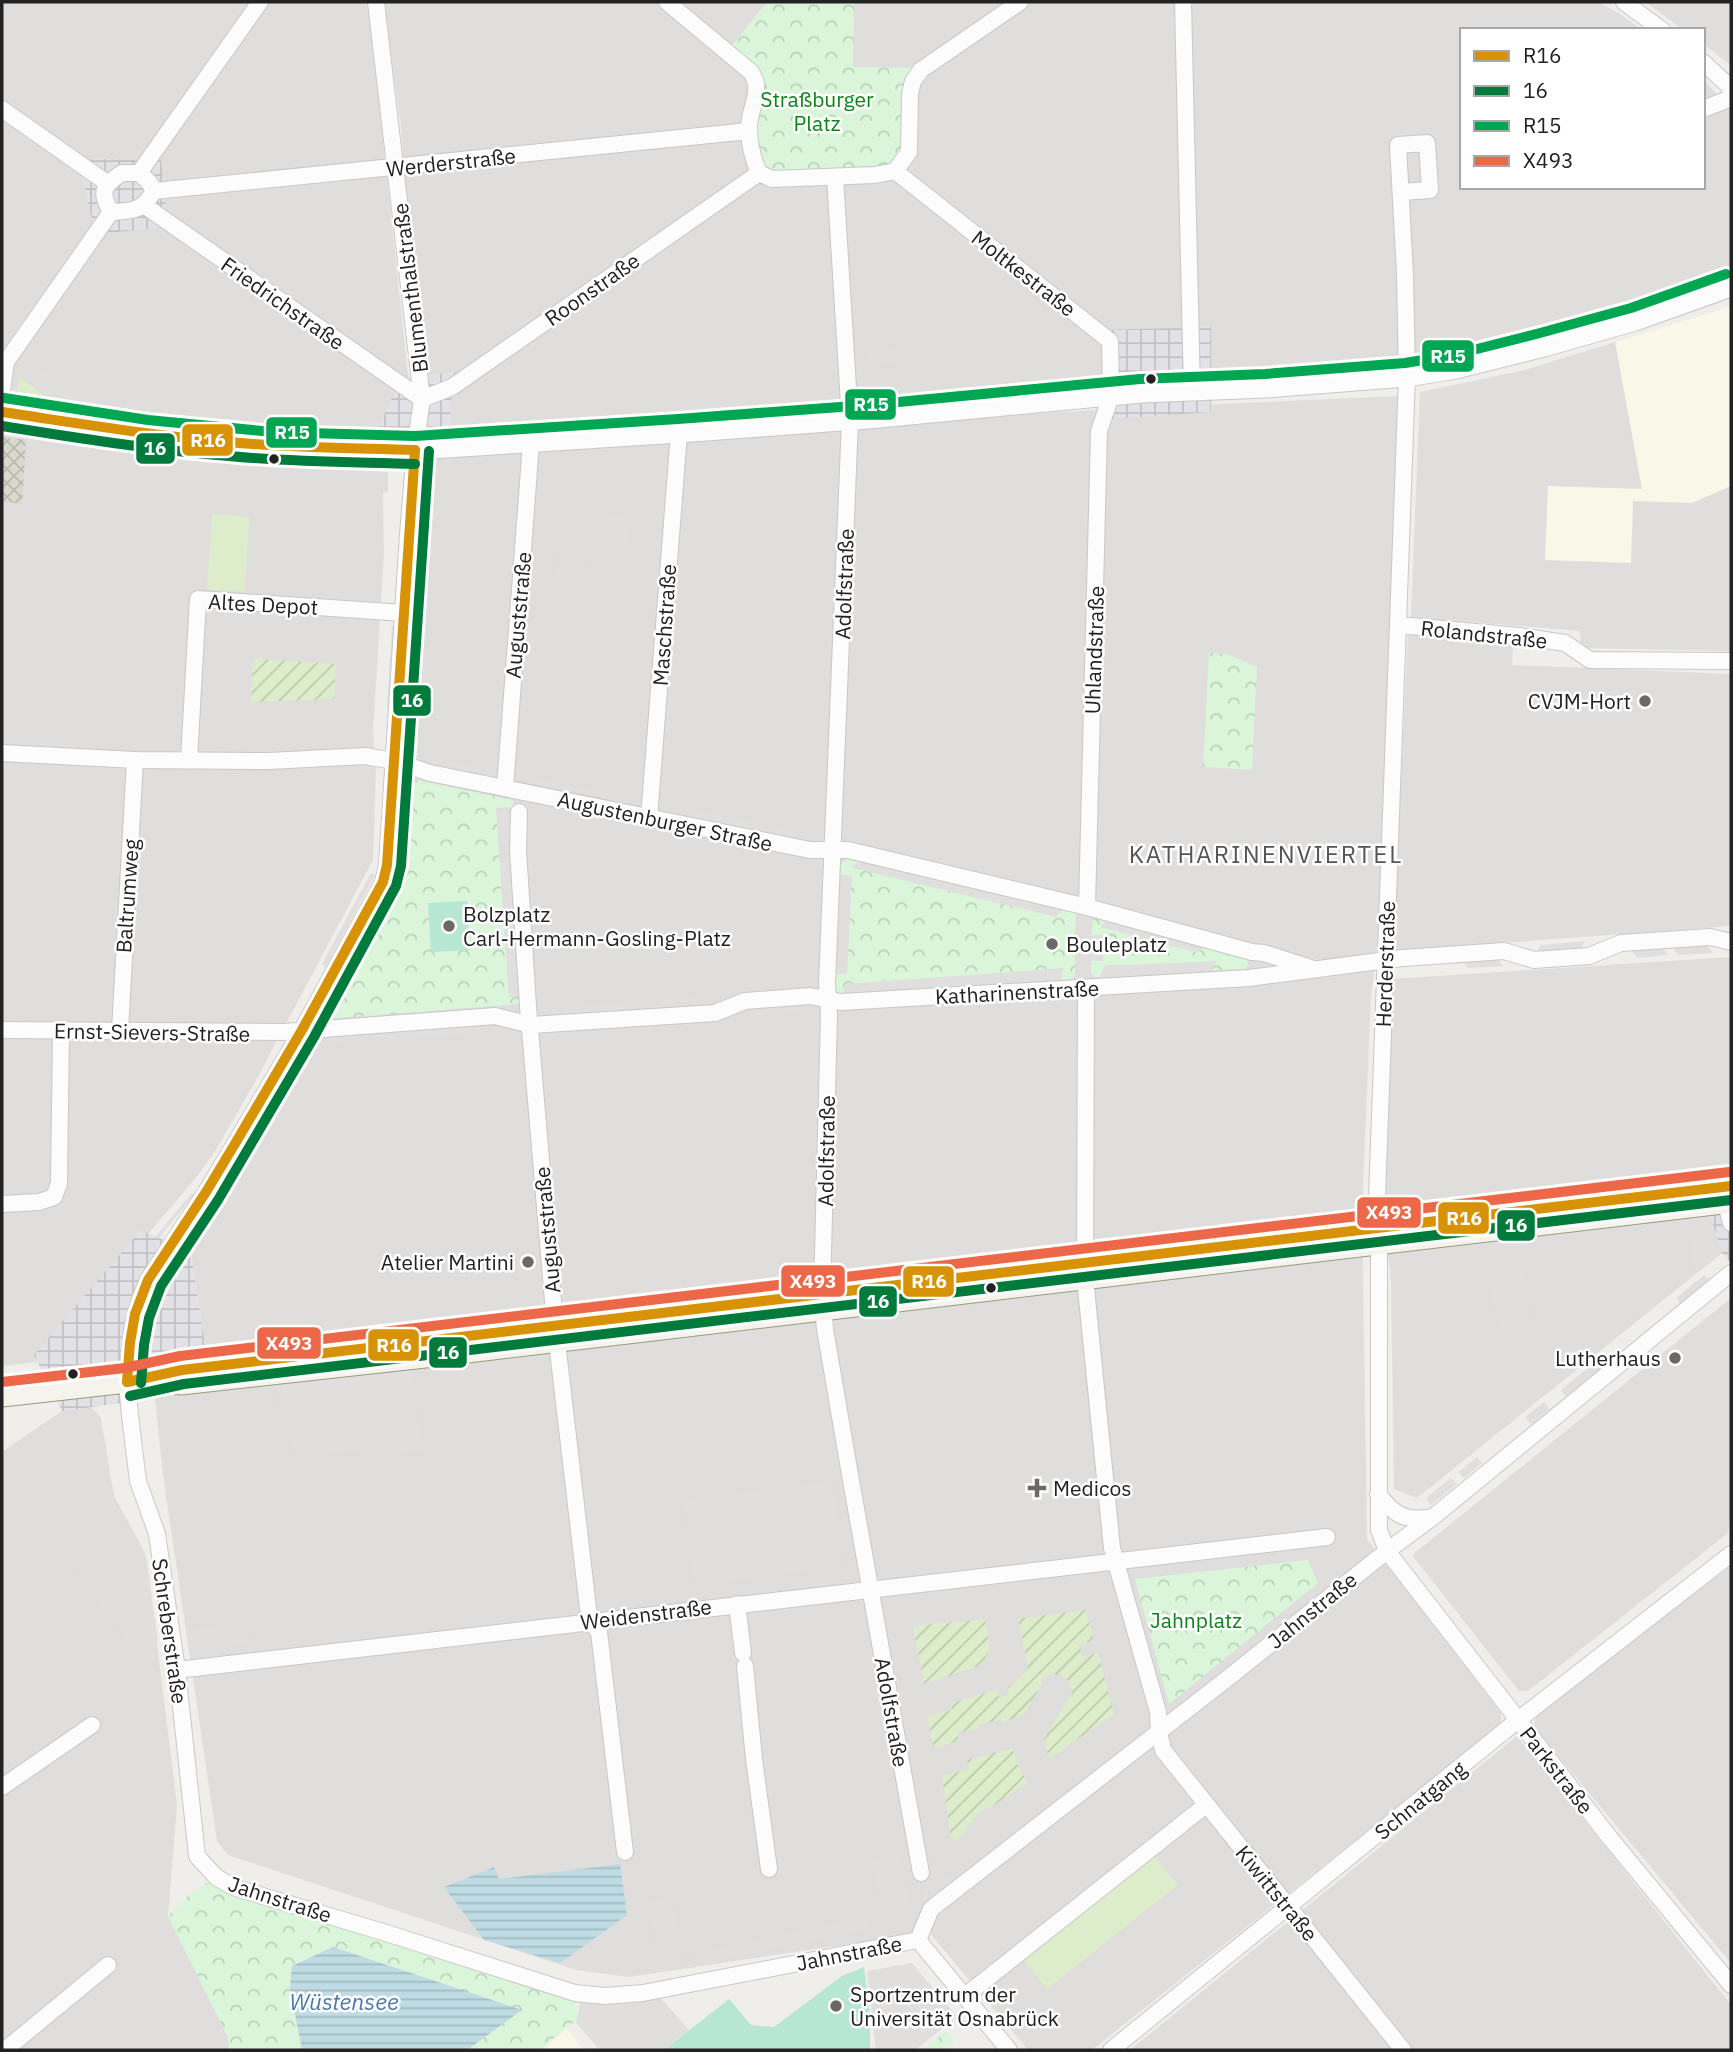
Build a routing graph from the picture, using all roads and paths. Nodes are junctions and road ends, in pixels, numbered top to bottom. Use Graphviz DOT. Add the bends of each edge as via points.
graph roads {
  1 [pos="260,2"];
  2 [pos="376,2"];
  3 [pos="667,2"];
  4 [pos="1020,2"];
  5 [pos="1183,2"];
  6 [pos="1624,2"];
  7 [pos="1659,28"];
  8 [pos="1705,64"];
  9 [pos="1731,88"];
  10 [pos="1731,95"];
  11 [pos="1705,108"];
  12 [pos="2,109"];
  13 [pos="749,131"];
  14 [pos="395,168"];
  15 [pos="895,171"];
  16 [pos="139,173"];
  17 [pos="759,173"];
  18 [pos="835,177"];
  19 [pos="107,183"];
  20 [pos="154,191"];
  21 [pos="1401,192"];
  22 [pos="145,206"];
  23 [pos="111,212"];
  24 [pos="1731,287"];
  25 [pos="4,360"];
  26 [pos="1407,377"];
  27 [pos="2,390"];
  28 [pos="1192,391"];
  29 [pos="1111,396"];
  30 [pos="422,399"];
  31 [pos="2,412"];
  32 [pos="850,420"];
  33 [pos="679,433"];
  34 [pos="531,443"];
  35 [pos="415,450"];
  36 [pos="404,613"];
  37 [pos="1399,625"];
  38 [pos="1731,661"];
  39 [pos="2,752"];
  40 [pos="135,760"];
  41 [pos="189,760"];
  42 [pos="394,761"];
  43 [pos="505,788"];
  44 [pos="519,812"];
  45 [pos="649,818"];
  46 [pos="834,850"];
  47 [pos="1087,906"];
  48 [pos="1731,942"];
  49 [pos="1252,951"];
  50 [pos="1385,961"];
  51 [pos="1317,969"];
  52 [pos="1249,978"];
  53 [pos="1086,988"];
  54 [pos="829,999"];
  55 [pos="531,1025"];
  56 [pos="2,1030"];
  57 [pos="302,1030"];
  58 [pos="61,1031"];
  59 [pos="120,1031"];
  60 [pos="1728,1200"];
  61 [pos="2,1204"];
  62 [pos="1379,1236"];
  63 [pos="1084,1270"];
  64 [pos="1731,1273"];
  65 [pos="822,1301"];
  66 [pos="556,1333"];
  67 [pos="127,1382"];
  68 [pos="2,1396"];
  69 [pos="1378,1494"];
  70 [pos="1433,1517"];
  71 [pos="1327,1537"];
  72 [pos="1387,1551"];
  73 [pos="1731,1554"];
  74 [pos="1116,1562"];
  75 [pos="870,1588"];
  76 [pos="737,1604"];
  77 [pos="590,1621"];
  78 [pos="177,1670"];
  79 [pos="1517,1720"];
  80 [pos="92,1725"];
  81 [pos="1159,1732"];
  82 [pos="2,1787"];
  83 [pos="1206,1805"];
  84 [pos="625,1852"];
  85 [pos="769,1869"];
  86 [pos="921,1873"];
  87 [pos="216,1877"];
  88 [pos="1289,1907"];
  89 [pos="918,1940"];
  90 [pos="108,1965"];
  91 [pos="1731,1985"];
  92 [pos="965,1996"];
  93 [pos="5,2050"];
  94 [pos="1009,2050"];
  95 [pos="1111,2050"];
  96 [pos="1403,2050"];
  1 -- 16 [label="street"];
  2 -- 14 [label="street, Blumenthalstraße"];
  3 -- 13 [label="street" via="757,81"];
  4 -- 15 [label="street" via="913,81 909,152"];
  5 -- 28 [label="street"];
  6 -- 7 [label="street"];
  8 -- 9 [label="street"];
  10 -- 11 [label="street"];
  12 -- 19 [label="street"];
  13 -- 14 [label="street, Werderstraße"];
  13 -- 17 [label="street"];
  14 -- 20 [label="street, Werderstraße"];
  14 -- 30 [label="street, Blumenthalstraße"];
  15 -- 18 [label="street"];
  15 -- 29 [label="street, Moltkestraße" via="1110,341"];
  16 -- 19 [label="street" via="122,173"];
  16 -- 20 [label="street"];
  17 -- 18 [label="street" via="772,179"];
  17 -- 30 [label="street, Roonstraße" via="452,387"];
  18 -- 32 [label="street, Adolfstraße"];
  19 -- 23 [label="street" via="105,201"];
  20 -- 22 [label="street"];
  21 -- 26 [label="street, Herderstraße"];
  22 -- 23 [label="street"];
  22 -- 30 [label="street, Friedrichstraße"];
  23 -- 25 [label="street"];
  24 -- 26 [label="street" via="1544,347"];
  25 -- 27 [label="street"];
  26 -- 28 [label="street"];
  26 -- 37 [label="street, Herderstraße"];
  28 -- 29 [label="street"];
  29 -- 32 [label="street"];
  29 -- 47 [label="street, Uhlandstraße" via="1100,431"];
  30 -- 35 [label="street, Blumenthalstraße"];
  31 -- 35 [label="street" via="242,444"];
  32 -- 33 [label="street"];
  32 -- 46 [label="street, Adolfstraße"];
  33 -- 34 [label="street"];
  33 -- 45 [label="street, Maschstraße"];
  34 -- 35 [label="street"];
  34 -- 43 [label="street, Auguststraße"];
  35 -- 36 [label="street, Blumenthalstraße"];
  36 -- 41 [label="street, Altes Depot" via="198,599"];
  36 -- 42 [label="street, Blumenthalstraße"];
  37 -- 38 [label="street, Rolandstraße" via="1564,643 1590,660"];
  37 -- 50 [label="street, Herderstraße"];
  39 -- 40 [label="street, Augustenburger Straße"];
  40 -- 41 [label="street, Augustenburger Straße"];
  40 -- 59 [label="street, Baltrumweg"];
  41 -- 42 [label="street, Augustenburger Straße" via="365,756"];
  42 -- 43 [label="street, Augustenburger Straße"];
  42 -- 57 [label="street, Blumenthalstraße" via="383,882"];
  43 -- 45 [label="street, Augustenburger Straße"];
  44 -- 55 [label="street, Auguststraße"];
  45 -- 46 [label="street, Augustenburger Straße" via="810,850"];
  46 -- 47 [label="street, Augustenburger Straße"];
  46 -- 54 [label="street, Adolfstraße"];
  47 -- 49 [label="street, Augustenburger Straße"];
  48 -- 50 [label="street, Katharinenstraße" via="1710,937 1621,943 1589,956 1534,960 1504,951"];
  49 -- 51 [label="street, Augustenburger Straße"];
  49 -- 52 [label="street" via="1257,964"];
  50 -- 51 [label="street, Katharinenstraße"];
  50 -- 62 [label="street, Herderstraße"];
  51 -- 52 [label="street, Katharinenstraße"];
  52 -- 53 [label="street, Katharinenstraße"];
  53 -- 54 [label="street, Katharinenstraße" via="841,1002"];
  53 -- 63 [label="street"];
  54 -- 55 [label="street, Katharinenstraße" via="745,1001 715,1013"];
  54 -- 65 [label="street, Adolfstraße"];
  55 -- 57 [label="street, Katharinenstraße" via="495,1016"];
  55 -- 66 [label="street, Auguststraße"];
  56 -- 58 [label="street, Ernst-Sievers-Straße"];
  57 -- 59 [label="street, Ernst-Sievers-Straße"];
  57 -- 67 [label="street, Schreberstraße" via="148,1280 135,1314"];
  58 -- 59 [label="street, Ernst-Sievers-Straße"];
  58 -- 61 [label="street" via="59,1183 54,1197"];
  60 -- 62 [label="main road"];
  62 -- 63 [label="main road"];
  62 -- 69 [label="street, Herderstraße"];
  63 -- 65 [label="main road"];
  63 -- 74 [label="street"];
  64 -- 70 [label="street, Jahnstraße"];
  65 -- 66 [label="main road"];
  65 -- 75 [label="street, Adolfstraße"];
  66 -- 67 [label="main road" via="176,1385"];
  66 -- 77 [label="street, Auguststraße"];
  67 -- 68 [label="main road"];
  67 -- 78 [label="street, Schreberstraße" via="138,1481 156,1534"];
  69 -- 70 [label="street" via="1391,1510 1406,1518"];
  69 -- 72 [label="street, Herderstraße" via="1379,1530"];
  70 -- 72 [label="street, Jahnstraße"];
  71 -- 74 [label="street"];
  72 -- 79 [label="street, Parkstraße"];
  72 -- 81 [label="street, Jahnstraße"];
  73 -- 79 [label="street, Schnatgang"];
  74 -- 75 [label="street, Weidenstraße"];
  74 -- 81 [label="street" via="1158,1712"];
  75 -- 76 [label="street, Weidenstraße"];
  75 -- 86 [label="street, Adolfstraße"];
  76 -- 77 [label="street, Weidenstraße"];
  76 -- 85 [label="street"];
  77 -- 78 [label="street, Weidenstraße"];
  77 -- 84 [label="street, Auguststraße" via="599,1632"];
  78 -- 87 [label="street, Schreberstraße" via="197,1856"];
  79 -- 88 [label="street, Schnatgang"];
  79 -- 91 [label="street, Parkstraße"];
  80 -- 82 [label="street"];
  81 -- 83 [label="street, Kiwittstraße" via="1163,1750"];
  81 -- 89 [label="street, Jahnstraße" via="931,1909"];
  83 -- 88 [label="street, Kiwittstraße"];
  83 -- 92 [label="street"];
  87 -- 89 [label="street, Jahnstraße" via="233,1887 575,1993 605,1996 643,1993"];
  88 -- 95 [label="street, Schnatgang"];
  88 -- 96 [label="street, Kiwittstraße"];
  89 -- 92 [label="street"];
  90 -- 93 [label="street"];
  92 -- 94 [label="street"];
}
